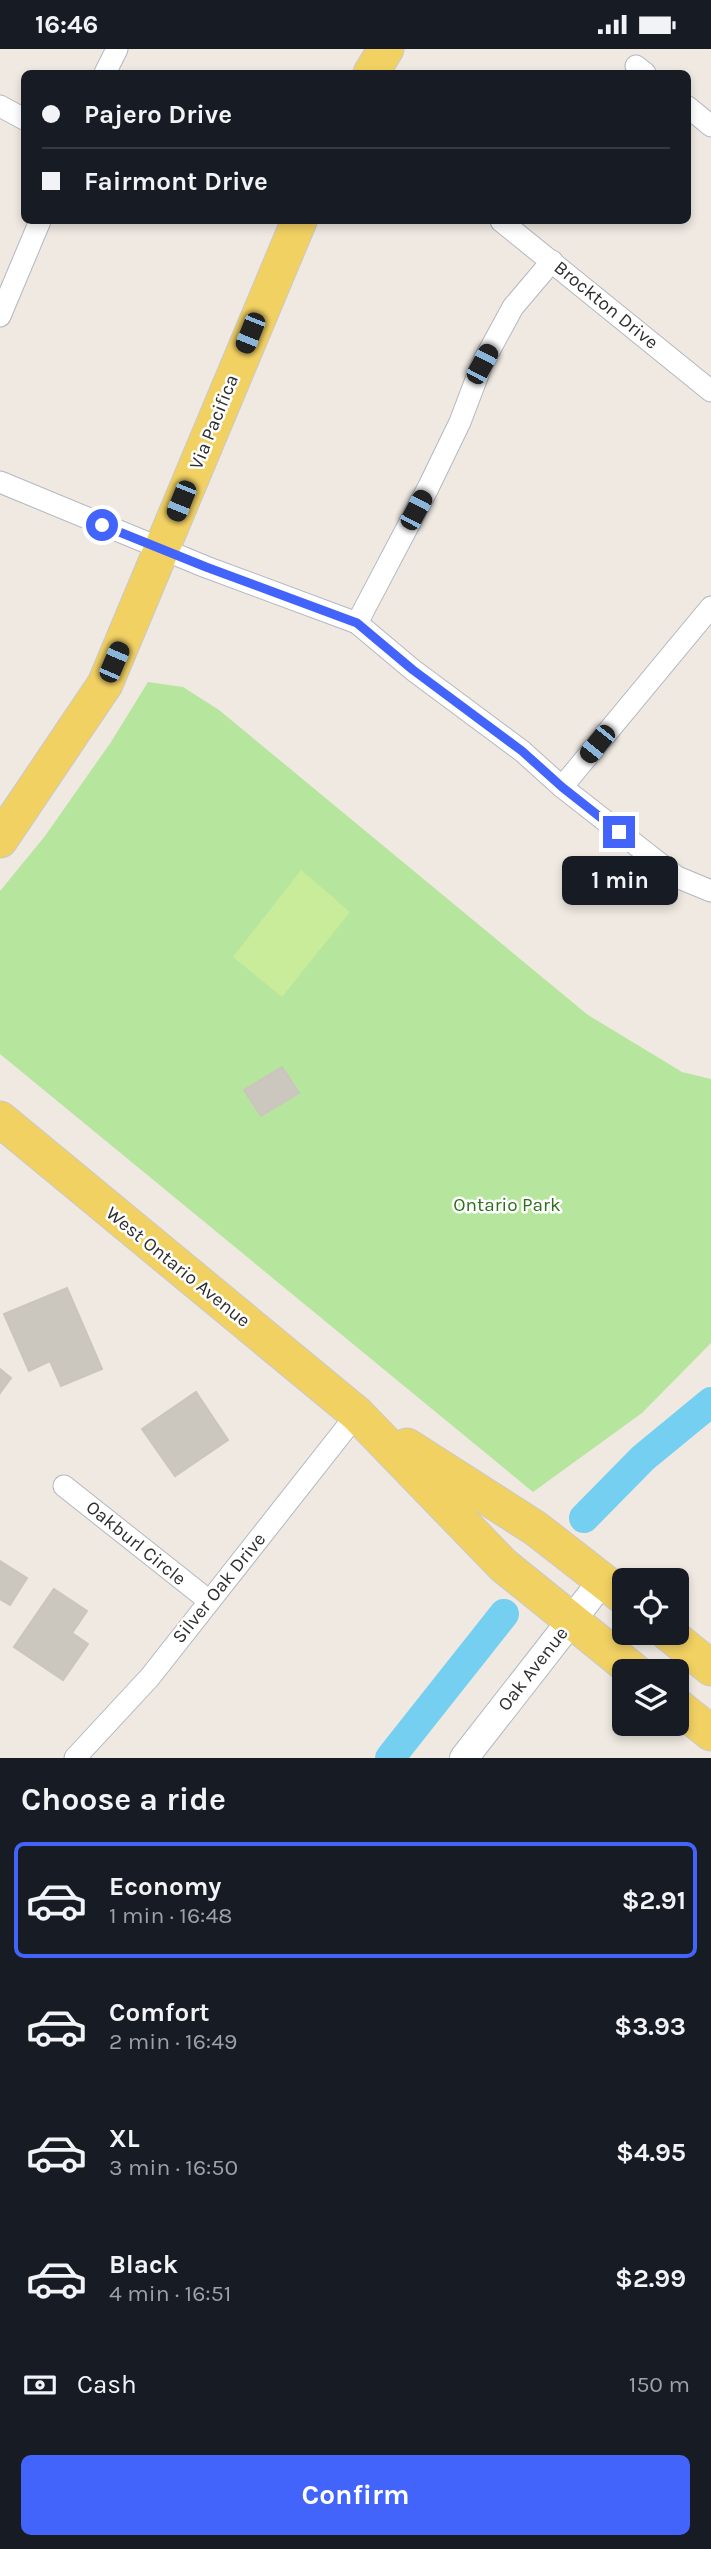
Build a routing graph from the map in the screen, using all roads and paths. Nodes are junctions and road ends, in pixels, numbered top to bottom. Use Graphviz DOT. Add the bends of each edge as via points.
graph roads {
  1 [pos="117,49"];
  2 [pos="386,49"];
  3 [pos="106,70"];
  4 [pos="373,70"];
  5 [pos="0,106"];
  6 [pos="691,109"];
  7 [pos="21,117"];
  8 [pos="711,126"];
  9 [pos="39,224"];
  10 [pos="298,224"];
  11 [pos="505,224"];
  12 [pos="552,261"];
  13 [pos="0,316"];
  14 [pos="711,391"];
  15 [pos="0,482"];
  16 [pos="162,549"];
  17 [pos="711,607"];
  18 [pos="357,623"];
  19 [pos="562,787"];
  20 [pos="0,840"];
  21 [pos="711,891"];
  22 [pos="0,1119"];
  23 [pos="357,1414"];
  24 [pos="64,1486"];
  25 [pos="612,1587"];
  26 [pos="612,1590"];
  27 [pos="208,1600"];
  28 [pos="571,1621"];
  29 [pos="683,1645"];
  30 [pos="619,1659"];
  31 [pos="711,1668"];
  32 [pos="689,1716"];
  33 [pos="711,1733"];
  34 [pos="75,1758"];
  35 [pos="464,1758"];
  1 -- 3 [label="street"];
  2 -- 4 [label="main road"];
  5 -- 7 [label="street"];
  6 -- 8 [label="street"];
  9 -- 13 [label="street"];
  10 -- 16 [label="main road, Via Pacifica"];
  11 -- 12 [label="street, Brockton Drive"];
  12 -- 14 [label="street, Brockton Drive"];
  12 -- 18 [label="street" via="513,307 488,352 460,422"];
  15 -- 16 [label="street"];
  16 -- 18 [label="street"];
  16 -- 20 [label="main road, Via Pacifica" via="104,684"];
  17 -- 19 [label="street"];
  18 -- 19 [label="street"];
  19 -- 21 [label="street" via="677,877"];
  22 -- 23 [label="main road, West Ontario Avenue"];
  23 -- 25 [label="main road, West Ontario Avenue" via="535,1528"];
  23 -- 27 [label="street, Silver Oak Drive"];
  23 -- 28 [label="main road, West Ontario Avenue" via="503,1565"];
  24 -- 27 [label="street, Oakburl Circle"];
  26 -- 28 [label="street, Oak Avenue"];
  27 -- 34 [label="street, Silver Oak Drive" via="150,1677"];
  28 -- 30 [label="main road, West Ontario Avenue"];
  28 -- 35 [label="street, Oak Avenue"];
  29 -- 31 [label="main road"];
  32 -- 33 [label="main road"];
}
